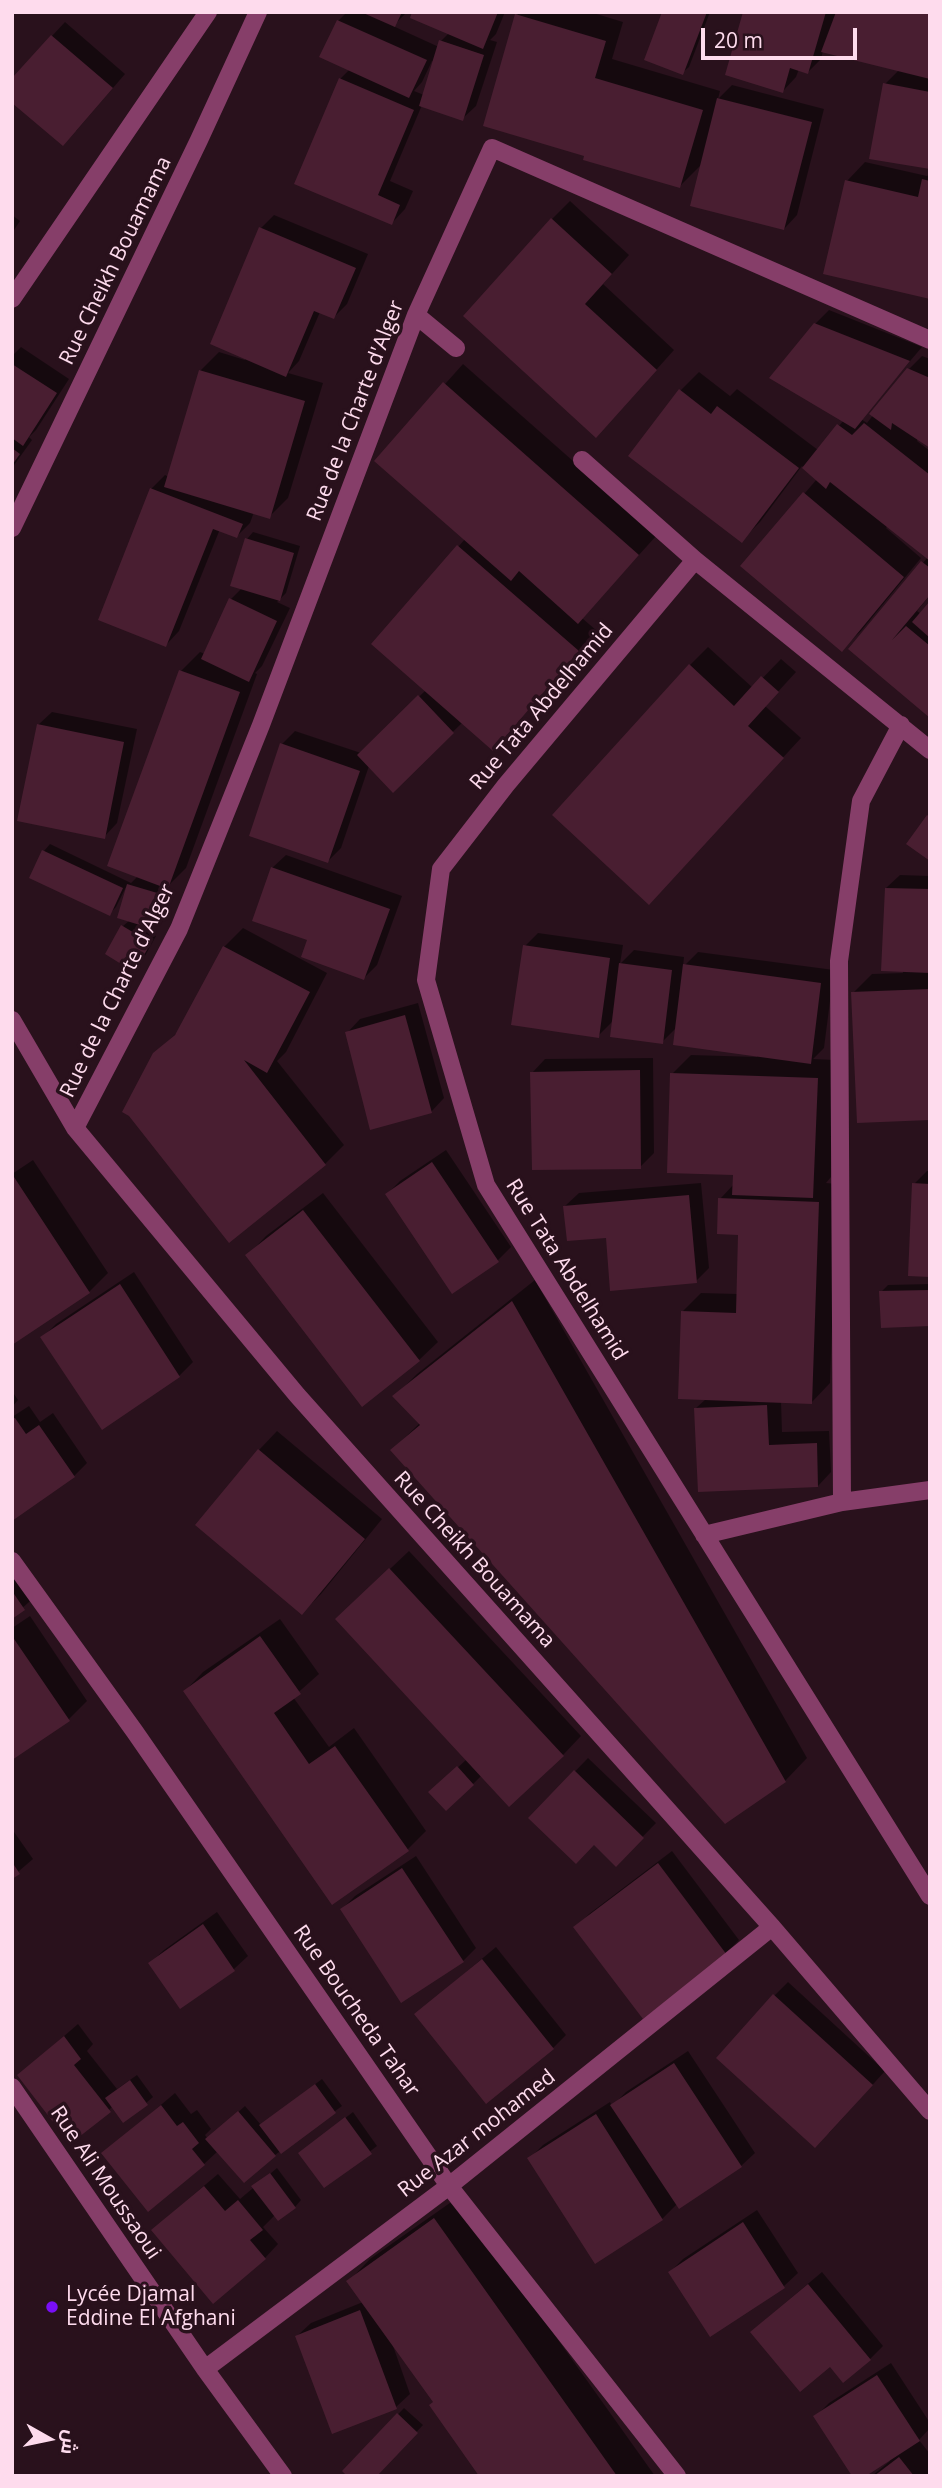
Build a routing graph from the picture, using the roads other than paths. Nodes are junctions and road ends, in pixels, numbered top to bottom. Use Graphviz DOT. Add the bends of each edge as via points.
graph roads {
  1 [pos="208,12"];
  2 [pos="258,12"];
  3 [pos="12,299"];
  4 [pos="416,315"];
  5 [pos="930,340"];
  6 [pos="456,348"];
  7 [pos="582,460"];
  8 [pos="12,528"];
  9 [pos="695,560"];
  10 [pos="901,725"];
  11 [pos="930,750"];
  12 [pos="12,1020"];
  13 [pos="75,1128"];
  14 [pos="930,1490"];
  15 [pos="842,1502"];
  16 [pos="704,1535"];
  17 [pos="12,1561"];
  18 [pos="930,1896"];
  19 [pos="772,1927"];
  20 [pos="12,2087"];
  21 [pos="930,2111"];
  22 [pos="449,2186"];
  23 [pos="205,2369"];
  24 [pos="283,2476"];
  25 [pos="677,2476"];
  1 -- 3 [label="street"];
  2 -- 8 [label="street, Rue Cheikh Bouamama"];
  4 -- 5 [label="street, Rue de la Charte d'Alger" via="492,148"];
  4 -- 6 [label="street"];
  4 -- 13 [label="street, Rue de la Charte d'Alger" via="179,929"];
  7 -- 9 [label="street"];
  9 -- 10 [label="street"];
  9 -- 16 [label="street, Rue Tata Abdelhamid" via="440,869 426,980 486,1185"];
  10 -- 11 [label="street"];
  10 -- 15 [label="street" via="860,801 839,961"];
  12 -- 13 [label="street, Rue Cheikh Bouamama"];
  13 -- 19 [label="street, Rue Cheikh Bouamama" via="297,1395"];
  14 -- 15 [label="street"];
  15 -- 16 [label="street"];
  16 -- 18 [label="street, Rue Tata Abdelhamid"];
  17 -- 22 [label="street, Rue Boucheda Tahar"];
  19 -- 21 [label="street, Rue Cheikh Bouamama"];
  19 -- 22 [label="street, Rue Azar mohamed"];
  20 -- 23 [label="street, Rue Ali Moussaoui"];
  22 -- 23 [label="street, Rue Azar mohamed"];
  22 -- 25 [label="street, Rue Boucheda Tahar"];
  23 -- 24 [label="street, Rue Ali Moussaoui"];
}
